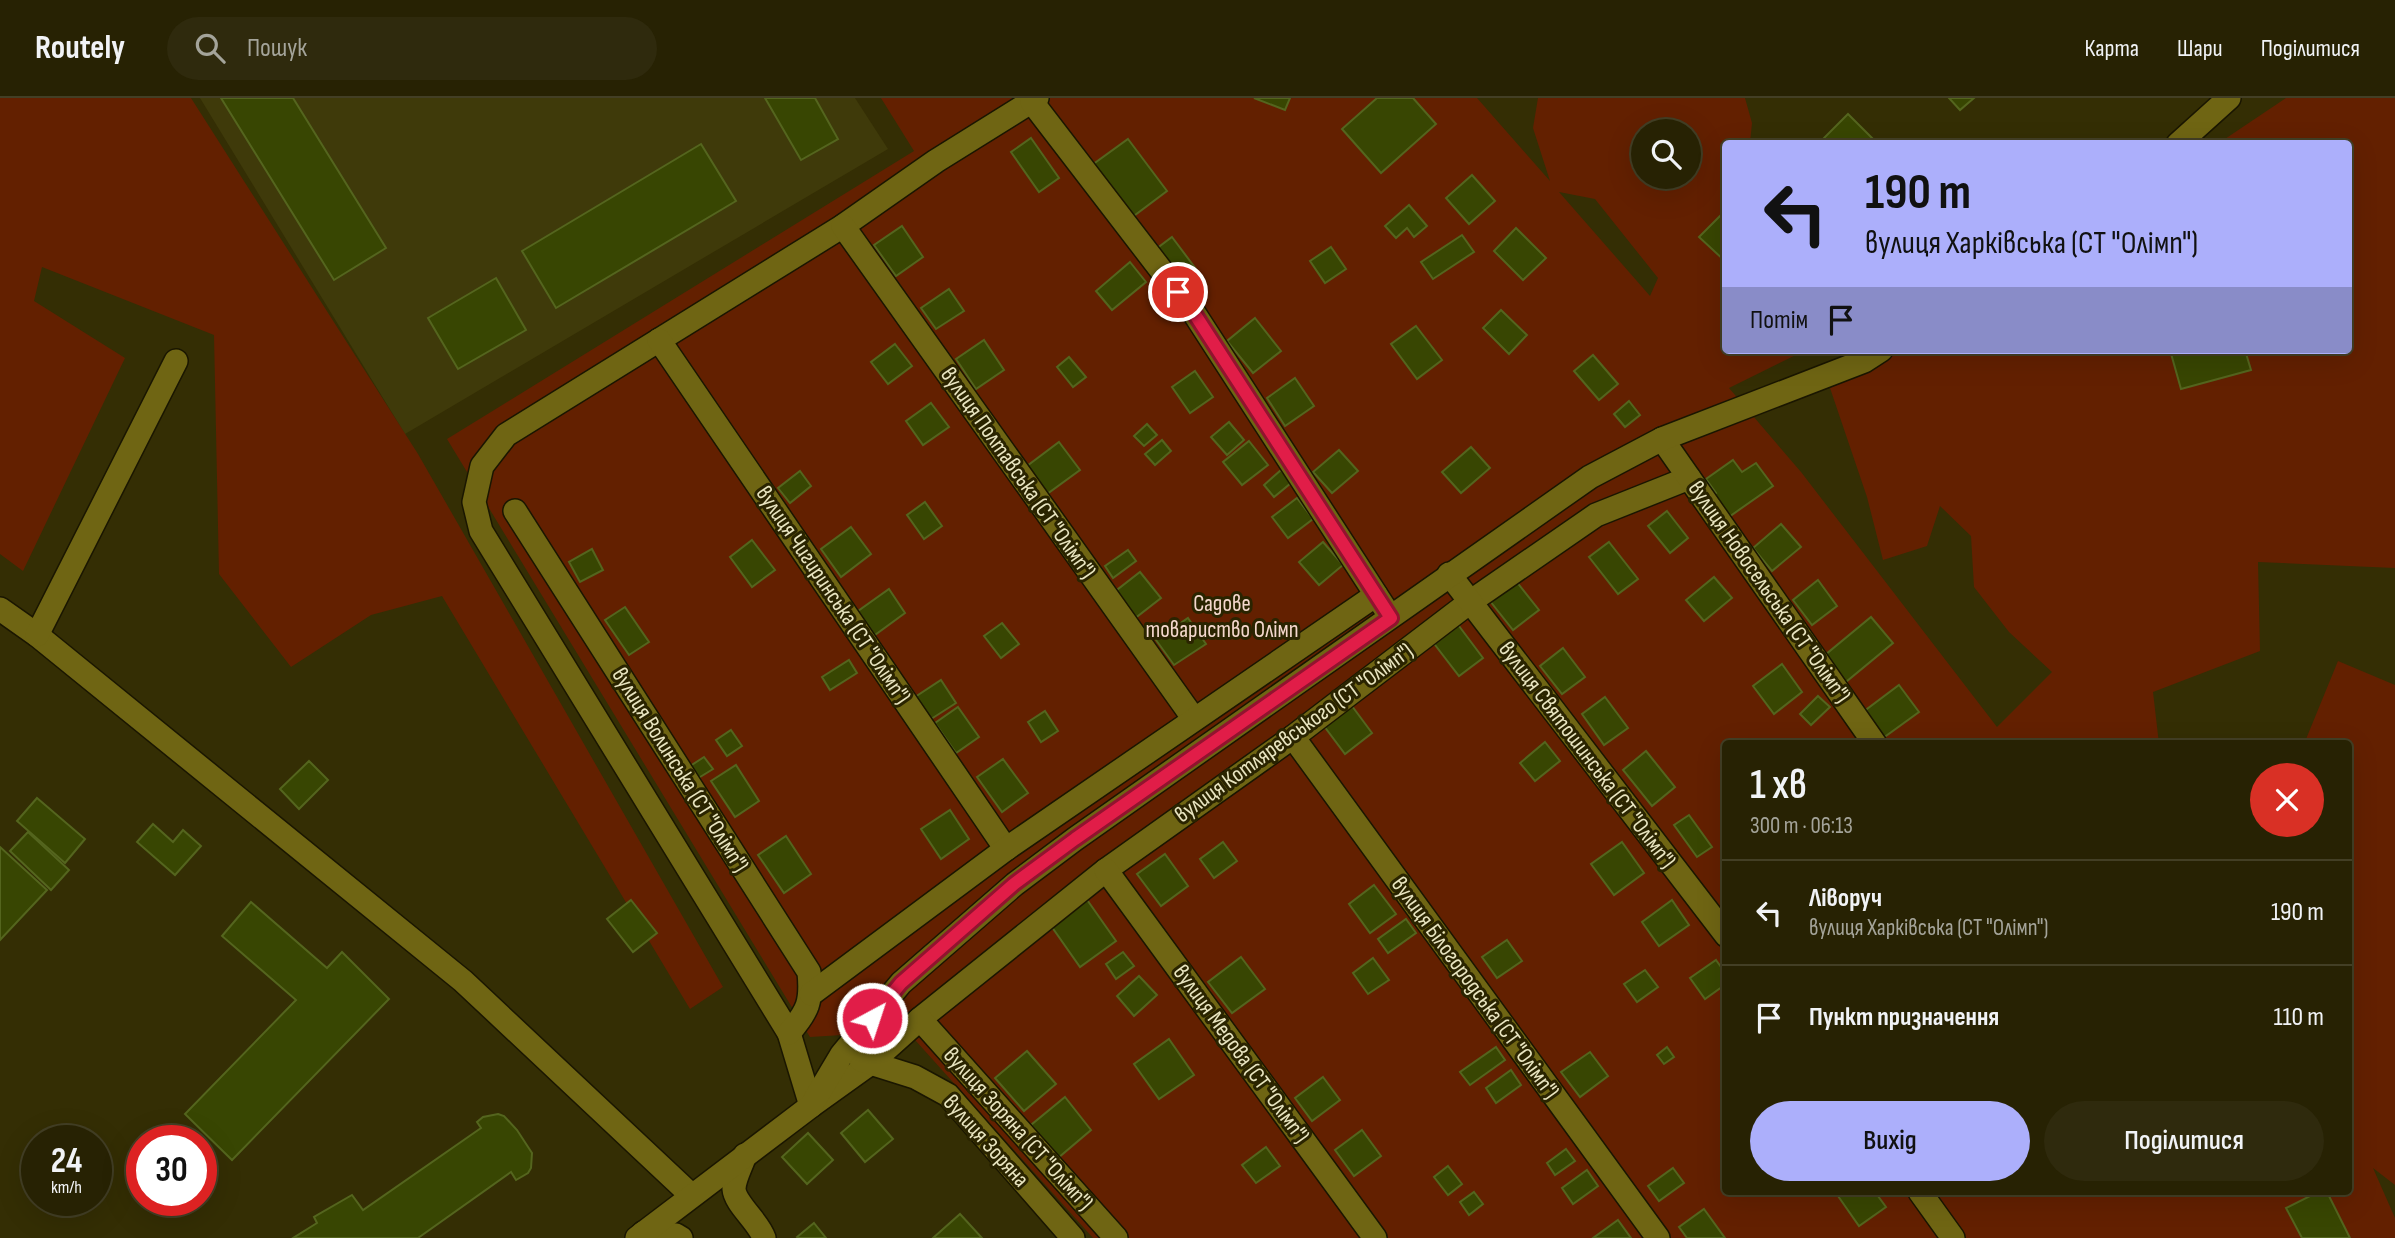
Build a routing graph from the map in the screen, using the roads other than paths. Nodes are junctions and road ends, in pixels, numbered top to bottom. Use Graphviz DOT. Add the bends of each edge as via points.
graph roads {
  1 [pos="2229,98"];
  2 [pos="1035,100"];
  3 [pos="2182,140"];
  4 [pos="843,226"];
  5 [pos="659,340"];
  6 [pos="1875,354"];
  7 [pos="176,361"];
  8 [pos="1662,439"];
  9 [pos="1689,478"];
  10 [pos="515,511"];
  11 [pos="1449,574"];
  12 [pos="1376,595"];
  13 [pos="1470,602"];
  14 [pos="0,609"];
  15 [pos="1391,618"];
  16 [pos="37,635"];
  17 [pos="1194,719"];
  18 [pos="1293,737"];
  19 [pos="1872,740"];
  20 [pos="1006,849"];
  21 [pos="1106,870"];
  22 [pos="1722,930"];
  23 [pos="811,994"];
  24 [pos="920,1019"];
  25 [pos="789,1033"];
  26 [pos="842,1054"];
  27 [pos="871,1063"];
  28 [pos="811,1106"];
  29 [pos="745,1156"];
  30 [pos="691,1195"];
  31 [pos="1922,1195"];
  32 [pos="738,1199"];
  33 [pos="640,1236"];
  34 [pos="679,1236"];
  35 [pos="764,1238"];
  36 [pos="1073,1238"];
  37 [pos="1116,1238"];
  38 [pos="1375,1238"];
  39 [pos="1658,1238"];
  40 [pos="1953,1238"];
  1 -- 3 [label="street"];
  2 -- 4 [label="street"];
  2 -- 12 [label="street" via="1194,313"];
  4 -- 5 [label="street"];
  4 -- 17 [label="street, вулиця Полтавська (СТ \"Олімп\")"];
  5 -- 20 [label="street, вулиця Чигиринська (СТ \"Олімп\")"];
  5 -- 25 [label="street" via="506,435 482,466 474,502 481,531"];
  6 -- 8 [label="street"];
  7 -- 16 [label="street"];
  8 -- 9 [label="street, вулиця Новосельська (СТ \"Олімп\")"];
  8 -- 11 [label="street" via="1591,477"];
  9 -- 13 [label="street, вулиця Котляревського (СТ \"Олімп\")" via="1595,515"];
  9 -- 19 [label="street, вулиця Новосельська (СТ \"Олімп\")"];
  10 -- 23 [label="street, вулиця Волинська (СТ \"Олімп\")" via="809,972"];
  11 -- 13 [label="street, вулиця Святошинська (СТ \"Олімп\")"];
  11 -- 15 [label="street"];
  12 -- 15 [label="street"];
  12 -- 17 [label="street"];
  13 -- 18 [label="street, вулиця Котляревського (СТ \"Олімп\")"];
  13 -- 22 [label="street, вулиця Святошинська (СТ \"Олімп\")"];
  14 -- 16 [label="street"];
  15 -- 26 [label="street" via="1014,884 901,983"];
  16 -- 30 [label="street" via="463,981"];
  17 -- 20 [label="street"];
  18 -- 21 [label="street, вулиця Котляревського (СТ \"Олімп\")"];
  18 -- 39 [label="street, вулиця Білогородська (СТ \"Олімп\")"];
  20 -- 23 [label="street"];
  21 -- 24 [label="street, вулиця Котляревського (СТ \"Олімп\")"];
  21 -- 38 [label="street, вулиця Медова (СТ \"Олімп\")"];
  23 -- 25 [label="street" via="806,1013"];
  24 -- 27 [label="street, вулиця Котляревського (СТ \"Олімп\")"];
  24 -- 37 [label="street, вулиця Зоряна (СТ \"Олімп\")"];
  25 -- 28 [label="street"];
  26 -- 27 [label="street, вулиця Зоряна"];
  26 -- 28 [label="street"];
  27 -- 28 [label="street, вулиця Котляревського (СТ \"Олімп\")"];
  27 -- 36 [label="street, вулиця Зоряна" via="915,1077 948,1095"];
  28 -- 29 [label="street, вулиця Котляревського (СТ \"Олімп\")"];
  29 -- 30 [label="street, вулиця Котляревського (СТ \"Олімп\")"];
  29 -- 32 [label="street" via="734,1188"];
  30 -- 32 [label="street" via="720,1190"];
  30 -- 33 [label="street, вулиця Котляревського (СТ \"Олімп\")"];
  30 -- 34 [label="street" via="673,1223"];
  31 -- 40 [label="street"];
  32 -- 35 [label="street"];
  33 -- 34 [label="street"];
}
